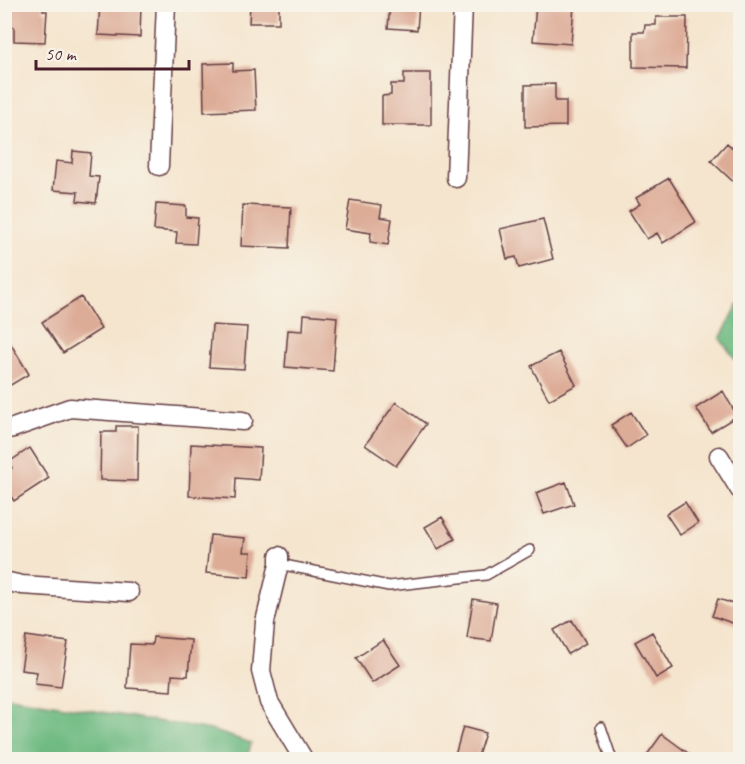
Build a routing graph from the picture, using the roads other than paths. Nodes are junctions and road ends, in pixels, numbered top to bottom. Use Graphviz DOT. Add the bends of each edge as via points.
graph roads {
  1 [pos="166,4"];
  2 [pos="464,4"];
  3 [pos="159,166"];
  4 [pos="456,178"];
  5 [pos="243,421"];
  6 [pos="4,430"];
  7 [pos="719,456"];
  8 [pos="741,490"];
  9 [pos="530,550"];
  10 [pos="279,560"];
  11 [pos="4,581"];
  12 [pos="129,592"];
  13 [pos="601,727"];
  14 [pos="304,759"];
  15 [pos="610,759"];
  1 -- 3 [label="street"];
  2 -- 4 [label="street"];
  5 -- 6 [label="street" via="70,408"];
  7 -- 8 [label="street"];
  9 -- 10 [label="lane" via="486,575 390,586"];
  10 -- 14 [label="street" via="265,622 261,671 269,702"];
  11 -- 12 [label="street"];
  13 -- 15 [label="lane"];
}
